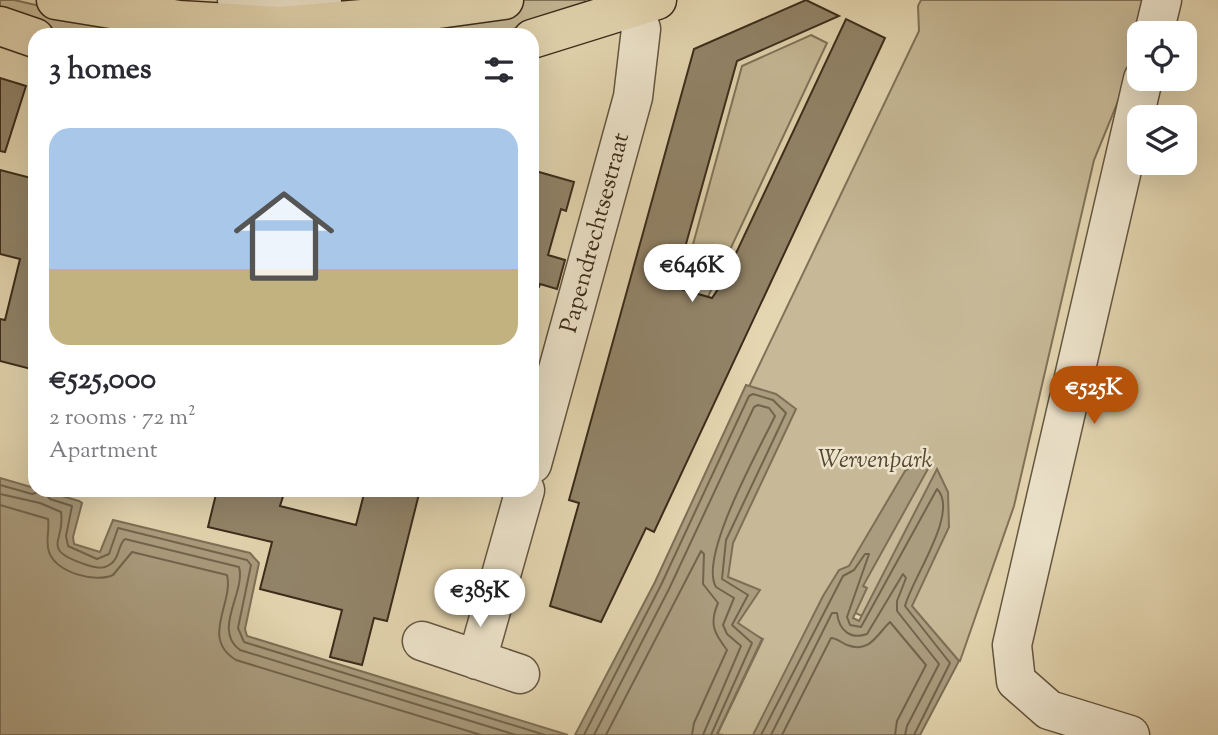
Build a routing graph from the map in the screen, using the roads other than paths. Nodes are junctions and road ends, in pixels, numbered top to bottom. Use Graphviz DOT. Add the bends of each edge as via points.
graph roads {
  1 [pos="56,0"];
  2 [pos="237,0"];
  3 [pos="321,0"];
  4 [pos="504,0"];
  5 [pos="1162,0"];
  6 [pos="641,3"];
  7 [pos="1157,21"];
  8 [pos="0,26"];
  9 [pos="28,36"];
  10 [pos="539,37"];
  11 [pos="1140,91"];
  12 [pos="539,439"];
  13 [pos="523,497"];
  14 [pos="422,641"];
  15 [pos="477,660"];
  16 [pos="520,674"];
  17 [pos="1130,735"];
  1 -- 4 [label="main road" via="179,20 280,26"];
  2 -- 3 [label="street" via="270,4"];
  5 -- 7 [label="street"];
  6 -- 10 [label="main road"];
  6 -- 12 [label="street, Papendrechtsestraat" via="633,97"];
  8 -- 9 [label="main road"];
  11 -- 17 [label="street" via="1012,645 1016,681 1049,710"];
  13 -- 15 [label="street"];
  14 -- 15 [label="street"];
  15 -- 16 [label="street"];
}
